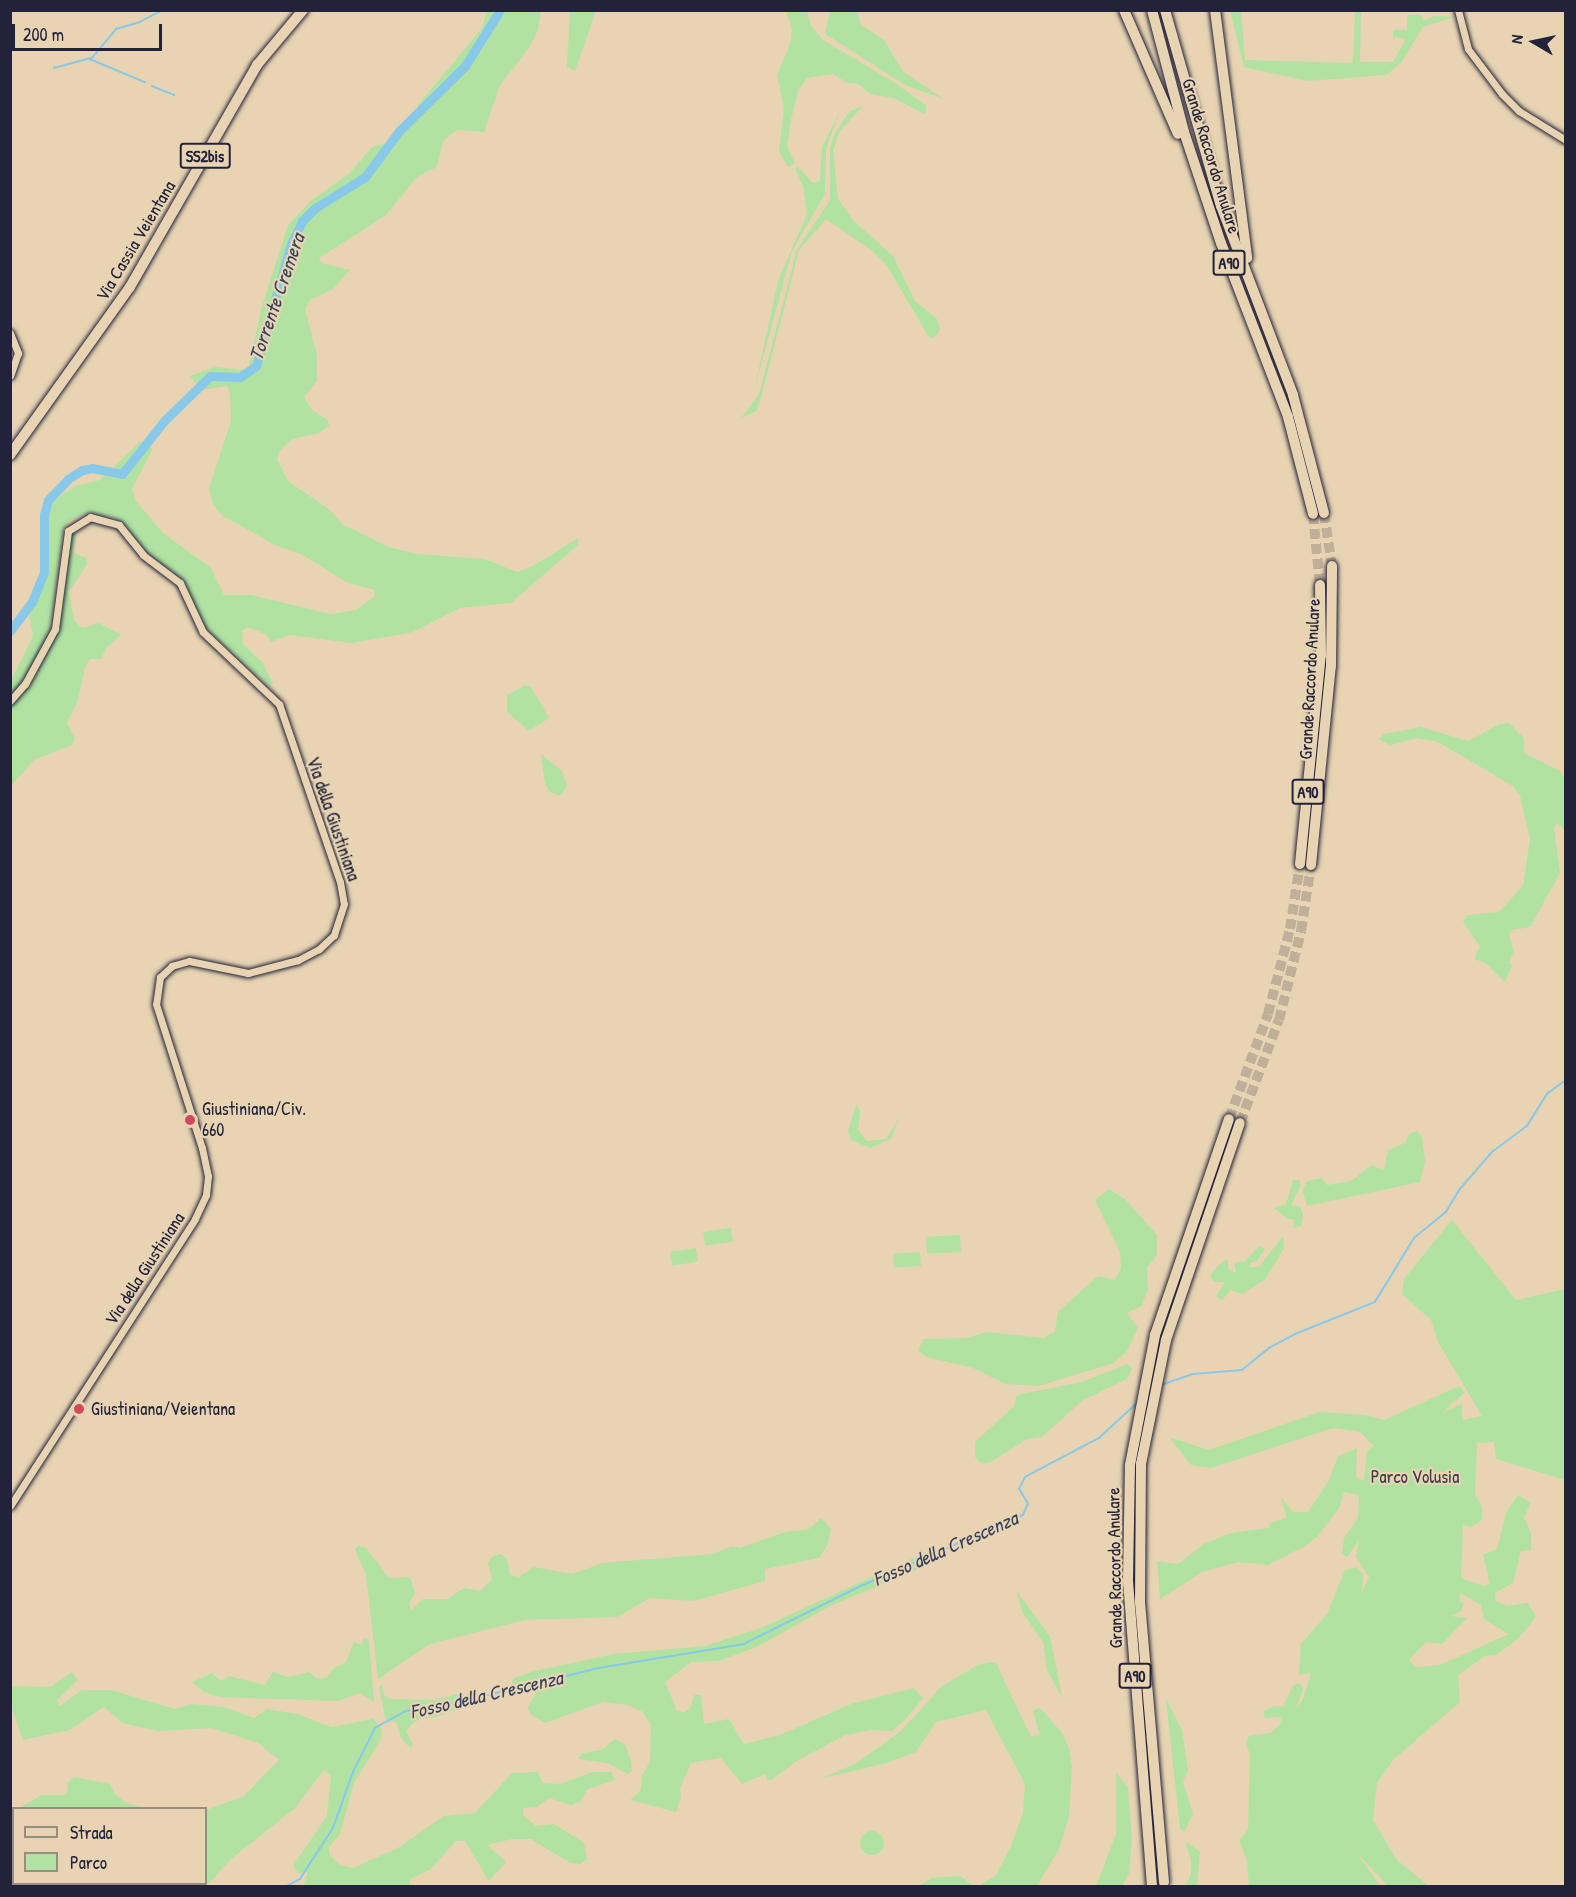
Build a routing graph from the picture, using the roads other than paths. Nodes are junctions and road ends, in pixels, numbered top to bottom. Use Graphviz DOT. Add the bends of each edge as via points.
graph roads {
  1 [pos="293,10"];
  2 [pos="303,10"];
  3 [pos="1124,10"];
  4 [pos="1152,10"];
  5 [pos="1165,10"];
  6 [pos="1213,10"];
  7 [pos="1458,10"];
  8 [pos="1566,140"];
  9 [pos="1221,243"];
  10 [pos="1258,302"];
  11 [pos="110,311"];
  12 [pos="10,333"];
  13 [pos="10,376"];
  14 [pos="10,443"];
  15 [pos="10,455"];
  16 [pos="1332,566"];
  17 [pos="1320,585"];
  18 [pos="10,701"];
  19 [pos="1229,1119"];
  20 [pos="1240,1123"];
  21 [pos="1177,1286"];
  22 [pos="1136,1464"];
  23 [pos="10,1506"];
  24 [pos="1164,1882"];
  25 [pos="1152,1887"];
  1 -- 11 [label="highway, Via Cassia Veientana / SS2bis" via="235,88"];
  2 -- 11 [label="highway, Via Cassia Veientana / SS2bis" via="255,69"];
  3 -- 9 [label="highway" via="1150,64"];
  4 -- 9 [label="highway, Grande Raccordo Anulare / A90" via="1184,132"];
  5 -- 10 [label="highway, Grande Raccordo Anulare / A90" via="1200,142"];
  6 -- 10 [label="highway" via="1235,191"];
  7 -- 8 [label="street" via="1468,49 1488,78 1519,111"];
  9 -- 10 [label="highway, Grande Raccordo Anulare / A90" via="1288,417 1319,513 1293,395"];
  11 -- 14 [label="highway, Via Cassia Veientana / SS2bis"];
  11 -- 15 [label="highway, Via Cassia Veientana / SS2bis"];
  12 -- 13 [label="street" via="18,353"];
  16 -- 17 [label="highway, Grande Raccordo Anulare / A90" via="1331,666 1306,864 1321,655"];
  18 -- 23 [label="street, Via della Giustiniana" via="26,684 55,629 68,531 90,517 119,525 141,553 180,583 202,630 278,702 341,885 344,904 330,940 298,960 248,973 189,961 172,966 160,977 156,1004 202,1148 208,1176 206,1195 195,1219"];
  19 -- 21 [label="highway, Grande Raccordo Anulare / A90"];
  20 -- 21 [label="highway, Grande Raccordo Anulare / A90"];
  21 -- 22 [label="highway, Grande Raccordo Anulare / A90"];
  22 -- 24 [label="highway, Grande Raccordo Anulare / A90" via="1140,1602"];
  22 -- 25 [label="highway, Grande Raccordo Anulare / A90" via="1128,1580"];
}
